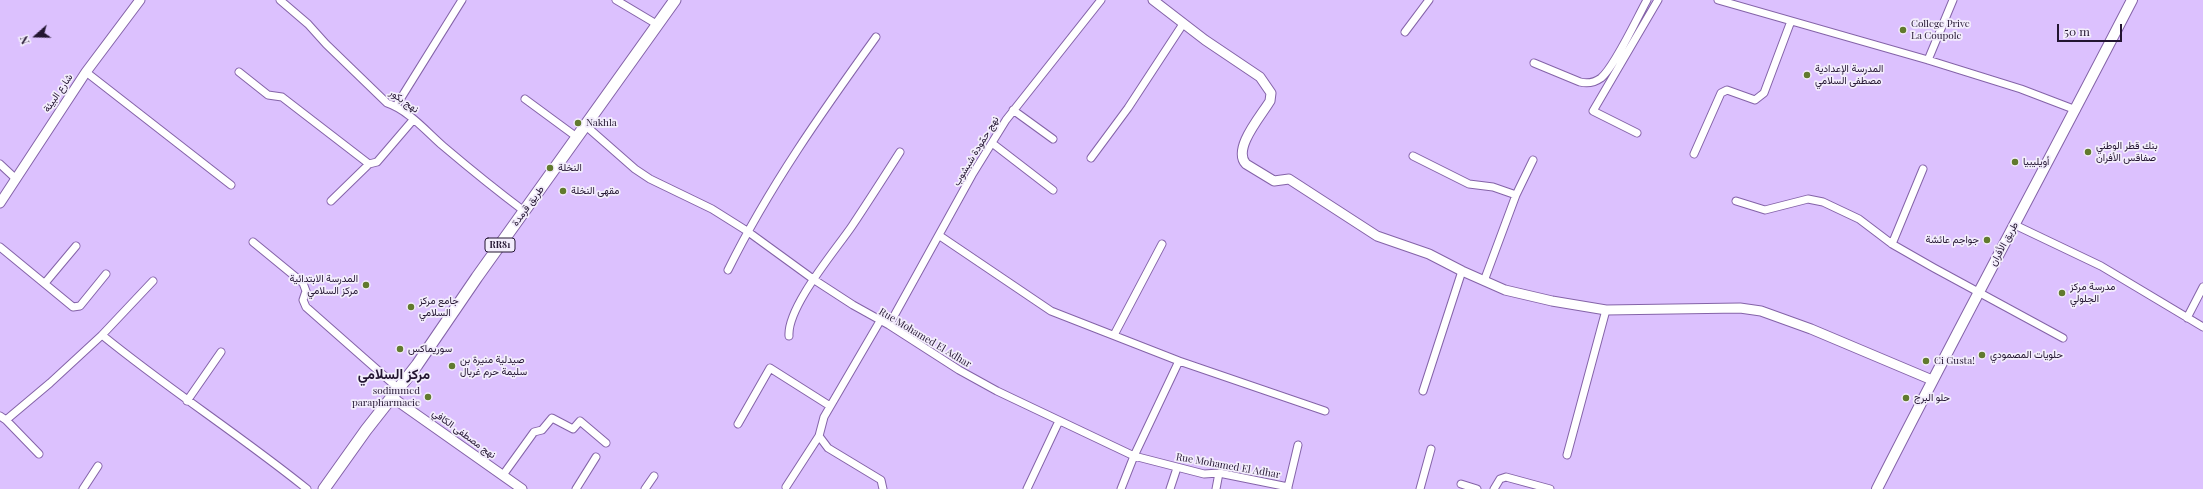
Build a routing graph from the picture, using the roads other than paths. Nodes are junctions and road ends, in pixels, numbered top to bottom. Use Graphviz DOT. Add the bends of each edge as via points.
graph roads {
  1 [pos="140,0"];
  2 [pos="280,0"];
  3 [pos="462,0"];
  4 [pos="616,0"];
  5 [pos="676,0"];
  6 [pos="1101,0"];
  7 [pos="1153,0"];
  8 [pos="1429,0"];
  9 [pos="1647,0"];
  10 [pos="1658,0"];
  11 [pos="1721,0"];
  12 [pos="1953,0"];
  13 [pos="2132,0"];
  14 [pos="1792,21"];
  15 [pos="1183,24"];
  16 [pos="658,25"];
  17 [pos="1405,32"];
  18 [pos="876,37"];
  19 [pos="1928,60"];
  20 [pos="1534,63"];
  21 [pos="86,72"];
  22 [pos="239,72"];
  23 [pos="525,99"];
  24 [pos="396,106"];
  25 [pos="1013,110"];
  26 [pos="2076,110"];
  27 [pos="413,120"];
  28 [pos="586,126"];
  29 [pos="1637,133"];
  30 [pos="578,138"];
  31 [pos="1053,139"];
  32 [pos="992,143"];
  33 [pos="900,152"];
  34 [pos="1694,154"];
  35 [pos="1413,156"];
  36 [pos="1091,158"];
  37 [pos="1532,160"];
  38 [pos="0,164"];
  39 [pos="369,164"];
  40 [pos="1923,169"];
  41 [pos="16,179"];
  42 [pos="231,185"];
  43 [pos="1053,190"];
  44 [pos="1516,195"];
  45 [pos="331,201"];
  46 [pos="1736,201"];
  47 [pos="0,202"];
  48 [pos="524,211"];
  49 [pos="2015,225"];
  50 [pos="748,231"];
  51 [pos="940,236"];
  52 [pos="253,242"];
  53 [pos="1162,244"];
  54 [pos="1892,244"];
  55 [pos="76,246"];
  56 [pos="0,247"];
  57 [pos="728,270"];
  58 [pos="1462,271"];
  59 [pos="106,274"];
  60 [pos="813,279"];
  61 [pos="153,281"];
  62 [pos="1484,281"];
  63 [pos="45,283"];
  64 [pos="2203,287"];
  65 [pos="1977,293"];
  66 [pos="1606,310"];
  67 [pos="2187,318"];
  68 [pos="880,321"];
  69 [pos="889,325"];
  70 [pos="2203,328"];
  71 [pos="102,335"];
  72 [pos="1114,335"];
  73 [pos="789,336"];
  74 [pos="2063,338"];
  75 [pos="221,352"];
  76 [pos="1179,360"];
  77 [pos="1932,380"];
  78 [pos="1423,391"];
  79 [pos="396,394"];
  80 [pos="187,401"];
  81 [pos="830,406"];
  82 [pos="1325,411"];
  83 [pos="3,418"];
  84 [pos="1059,421"];
  85 [pos="738,424"];
  86 [pos="820,436"];
  87 [pos="606,443"];
  88 [pos="1298,445"];
  89 [pos="1431,449"];
  90 [pos="39,454"];
  91 [pos="1134,456"];
  92 [pos="1567,456"];
  93 [pos="596,457"];
  94 [pos="98,466"];
  95 [pos="1177,468"];
  96 [pos="1219,473"];
  97 [pos="503,475"];
  98 [pos="654,476"];
  99 [pos="1461,484"];
  100 [pos="786,487"];
  101 [pos="1288,488"];
  102 [pos="83,489"];
  103 [pos="306,489"];
  104 [pos="324,489"];
  105 [pos="522,489"];
  106 [pos="576,489"];
  107 [pos="645,489"];
  108 [pos="883,489"];
  109 [pos="1027,489"];
  110 [pos="1121,489"];
  111 [pos="1170,489"];
  112 [pos="1216,489"];
  113 [pos="1420,489"];
  114 [pos="1477,489"];
  115 [pos="1494,489"];
  116 [pos="1550,489"];
  117 [pos="1877,489"];
  1 -- 21 [label="street, شارع البيئة"];
  2 -- 24 [label="street, نهج بكور" via="308,24 382,99"];
  3 -- 24 [label="street"];
  4 -- 16 [label="street"];
  5 -- 16 [label="main road, طريق قرمدة / RR81"];
  6 -- 25 [label="street, نهج حمّودة شبشوب"];
  7 -- 15 [label="street"];
  8 -- 17 [label="street"];
  9 -- 20 [label="street" via="1608,69 1595,82 1580,82"];
  10 -- 29 [label="street" via="1593,111"];
  11 -- 14 [label="street"];
  12 -- 19 [label="street"];
  13 -- 26 [label="main road, طريق الأفران"];
  14 -- 19 [label="street"];
  14 -- 34 [label="street" via="1764,93 1755,100 1727,90 1721,93"];
  15 -- 36 [label="street" via="1128,108"];
  15 -- 58 [label="street" via="1260,77 1271,93 1270,101 1243,146 1241,155 1246,164 1274,181 1289,179 1377,236 1429,254"];
  16 -- 28 [label="main road, طريق قرمدة / RR81"];
  18 -- 50 [label="street" via="810,130"];
  19 -- 26 [label="street" via="2021,89"];
  21 -- 41 [label="street, شارع البيئة"];
  21 -- 42 [label="street"];
  22 -- 39 [label="street" via="268,95 282,97"];
  23 -- 30 [label="street"];
  24 -- 27 [label="street, نهج بكور"];
  25 -- 31 [label="street"];
  25 -- 32 [label="street, نهج حمّودة شبشوب"];
  26 -- 49 [label="main road, طريق الأفران"];
  27 -- 39 [label="street" via="377,162"];
  27 -- 48 [label="street, نهج بكور" via="486,183"];
  28 -- 30 [label="main road, طريق قرمدة / RR81"];
  28 -- 50 [label="street, Rue Mohamed El Adhar" via="645,176"];
  30 -- 48 [label="main road, طريق قرمدة / RR81"];
  32 -- 43 [label="street"];
  32 -- 51 [label="street, نهج حمّودة شبشوب"];
  33 -- 60 [label="street" via="852,226"];
  35 -- 44 [label="street" via="1469,184 1493,187"];
  37 -- 44 [label="street"];
  38 -- 41 [label="street"];
  39 -- 45 [label="street"];
  40 -- 54 [label="street"];
  41 -- 47 [label="street, شارع البيئة"];
  44 -- 62 [label="street"];
  46 -- 54 [label="street" via="1765,210 1808,199 1823,202 1859,218"];
  48 -- 79 [label="main road, طريق قرمدة / RR81"];
  49 -- 65 [label="main road, طريق الأفران"];
  49 -- 67 [label="street" via="2101,266"];
  50 -- 57 [label="street"];
  50 -- 60 [label="street, Rue Mohamed El Adhar"];
  51 -- 69 [label="street, نهج حمّودة شبشوب"];
  51 -- 72 [label="street" via="1051,311"];
  52 -- 79 [label="street" via="303,283 306,291 303,300 306,307"];
  53 -- 72 [label="street"];
  54 -- 65 [label="street"];
  55 -- 63 [label="street"];
  56 -- 63 [label="street"];
  58 -- 62 [label="street"];
  58 -- 78 [label="street"];
  59 -- 63 [label="street" via="80,306 73,307"];
  60 -- 68 [label="street, Rue Mohamed El Adhar"];
  60 -- 73 [label="street" via="788,325"];
  61 -- 71 [label="street"];
  62 -- 66 [label="street" via="1505,290 1552,302"];
  64 -- 67 [label="street"];
  65 -- 74 [label="street"];
  65 -- 77 [label="main road, طريق الأفران"];
  66 -- 77 [label="street" via="1740,308 1762,311"];
  66 -- 92 [label="street"];
  67 -- 70 [label="street"];
  68 -- 69 [label="street, Rue Mohamed El Adhar"];
  68 -- 81 [label="street"];
  69 -- 84 [label="street, Rue Mohamed El Adhar" via="980,383"];
  71 -- 80 [label="street"];
  71 -- 83 [label="street" via="50,384"];
  72 -- 76 [label="street"];
  75 -- 80 [label="street"];
  76 -- 82 [label="street"];
  76 -- 91 [label="street"];
  77 -- 117 [label="main road, طريق الأفران"];
  79 -- 97 [label="street, نهج مصطفى الكافي"];
  79 -- 104 [label="main road, طريق قرمدة / RR81" via="366,430"];
  80 -- 103 [label="street" via="258,450"];
  81 -- 85 [label="street" via="770,368"];
  81 -- 86 [label="street" via="824,417"];
  83 -- 90 [label="street"];
  84 -- 91 [label="street, Rue Mohamed El Adhar"];
  84 -- 109 [label="street"];
  86 -- 100 [label="street"];
  86 -- 108 [label="street" via="828,448 881,480"];
  87 -- 97 [label="street" via="580,421 573,429 552,418 542,430 534,432"];
  88 -- 101 [label="street"];
  89 -- 113 [label="street"];
  91 -- 95 [label="street, Rue Mohamed El Adhar"];
  91 -- 110 [label="street"];
  93 -- 106 [label="street"];
  94 -- 102 [label="street"];
  95 -- 96 [label="street, Rue Mohamed El Adhar" via="1204,474"];
  95 -- 111 [label="street"];
  96 -- 101 [label="street, Rue Mohamed El Adhar"];
  96 -- 112 [label="street"];
  97 -- 105 [label="street, نهج مصطفى الكافي"];
  98 -- 107 [label="street"];
  99 -- 114 [label="street"];
  115 -- 116 [label="street" via="1500,479 1506,477"];
}
